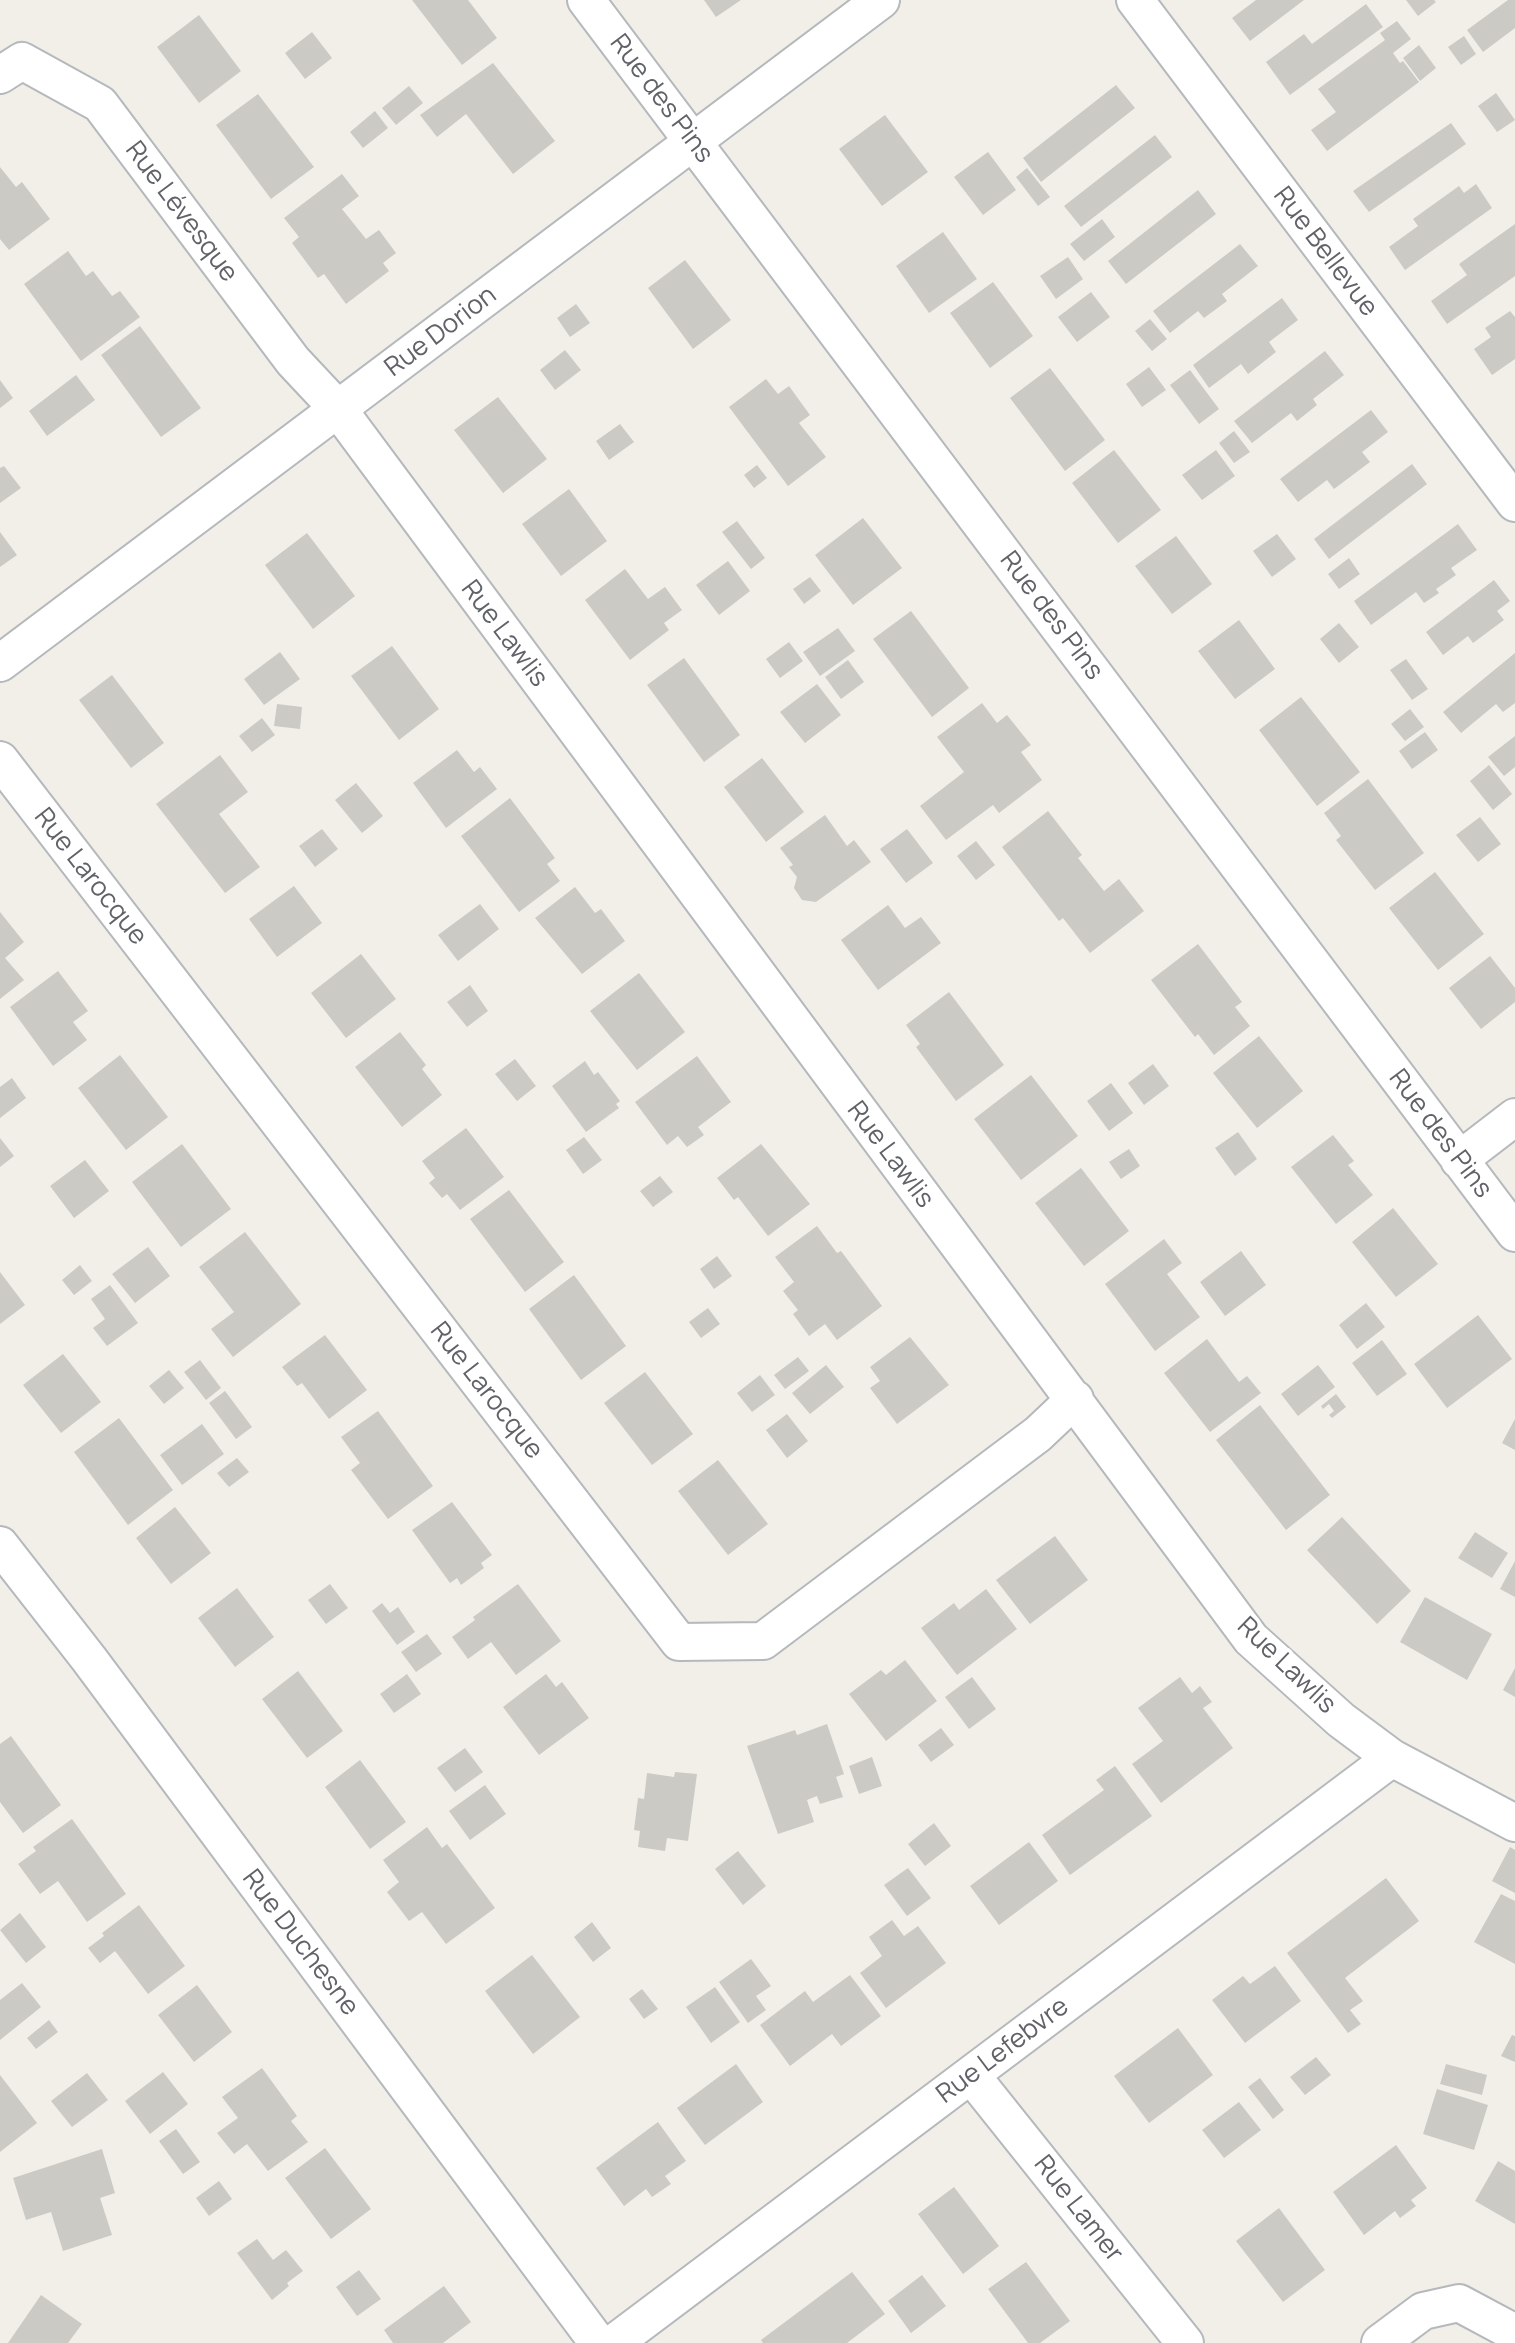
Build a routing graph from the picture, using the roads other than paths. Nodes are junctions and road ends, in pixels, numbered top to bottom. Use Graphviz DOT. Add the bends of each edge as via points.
graph roads {
  1 [pos="586,0"];
  2 [pos="881,0"];
  3 [pos="1135,0"];
  4 [pos="0,75"];
  5 [pos="694,141"];
  6 [pos="338,409"];
  7 [pos="1515,503"];
  8 [pos="0,663"];
  9 [pos="0,760"];
  10 [pos="1515,1117"];
  11 [pos="1459,1160"];
  12 [pos="1515,1233"];
  13 [pos="1075,1399"];
  14 [pos="0,1545"];
  15 [pos="1392,1758"];
  16 [pos="1515,1823"];
  17 [pos="971,2075"];
  18 [pos="1515,2333"];
  19 [pos="598,2343"];
  20 [pos="614,2343"];
  21 [pos="1185,2343"];
  22 [pos="1380,2343"];
  1 -- 5 [label="street, Rue des Pins"];
  2 -- 5 [label="street, Rue Dorion"];
  3 -- 7 [label="street, Rue Bellevue"];
  4 -- 6 [label="street, Rue Lévesque" via="22,61 100,104 293,361"];
  5 -- 6 [label="street, Rue Dorion"];
  5 -- 11 [label="street, Rue des Pins"];
  6 -- 8 [label="street, Rue Dorion"];
  6 -- 13 [label="street, Rue Lawlis"];
  9 -- 13 [label="street, Rue Larocque" via="679,1642 763,1641 1038,1434"];
  10 -- 11 [label="street"];
  11 -- 12 [label="street, Rue des Pins"];
  13 -- 15 [label="street, Rue Lawlis" via="1251,1639"];
  14 -- 19 [label="street, Rue Duchesne"];
  15 -- 16 [label="street, Rue Lawlis"];
  15 -- 17 [label="street, Rue Lefebvre"];
  17 -- 20 [label="street, Rue Lefebvre"];
  17 -- 21 [label="street, Rue Lamer"];
  18 -- 22 [label="street" via="1459,2303 1423,2311"];
}
